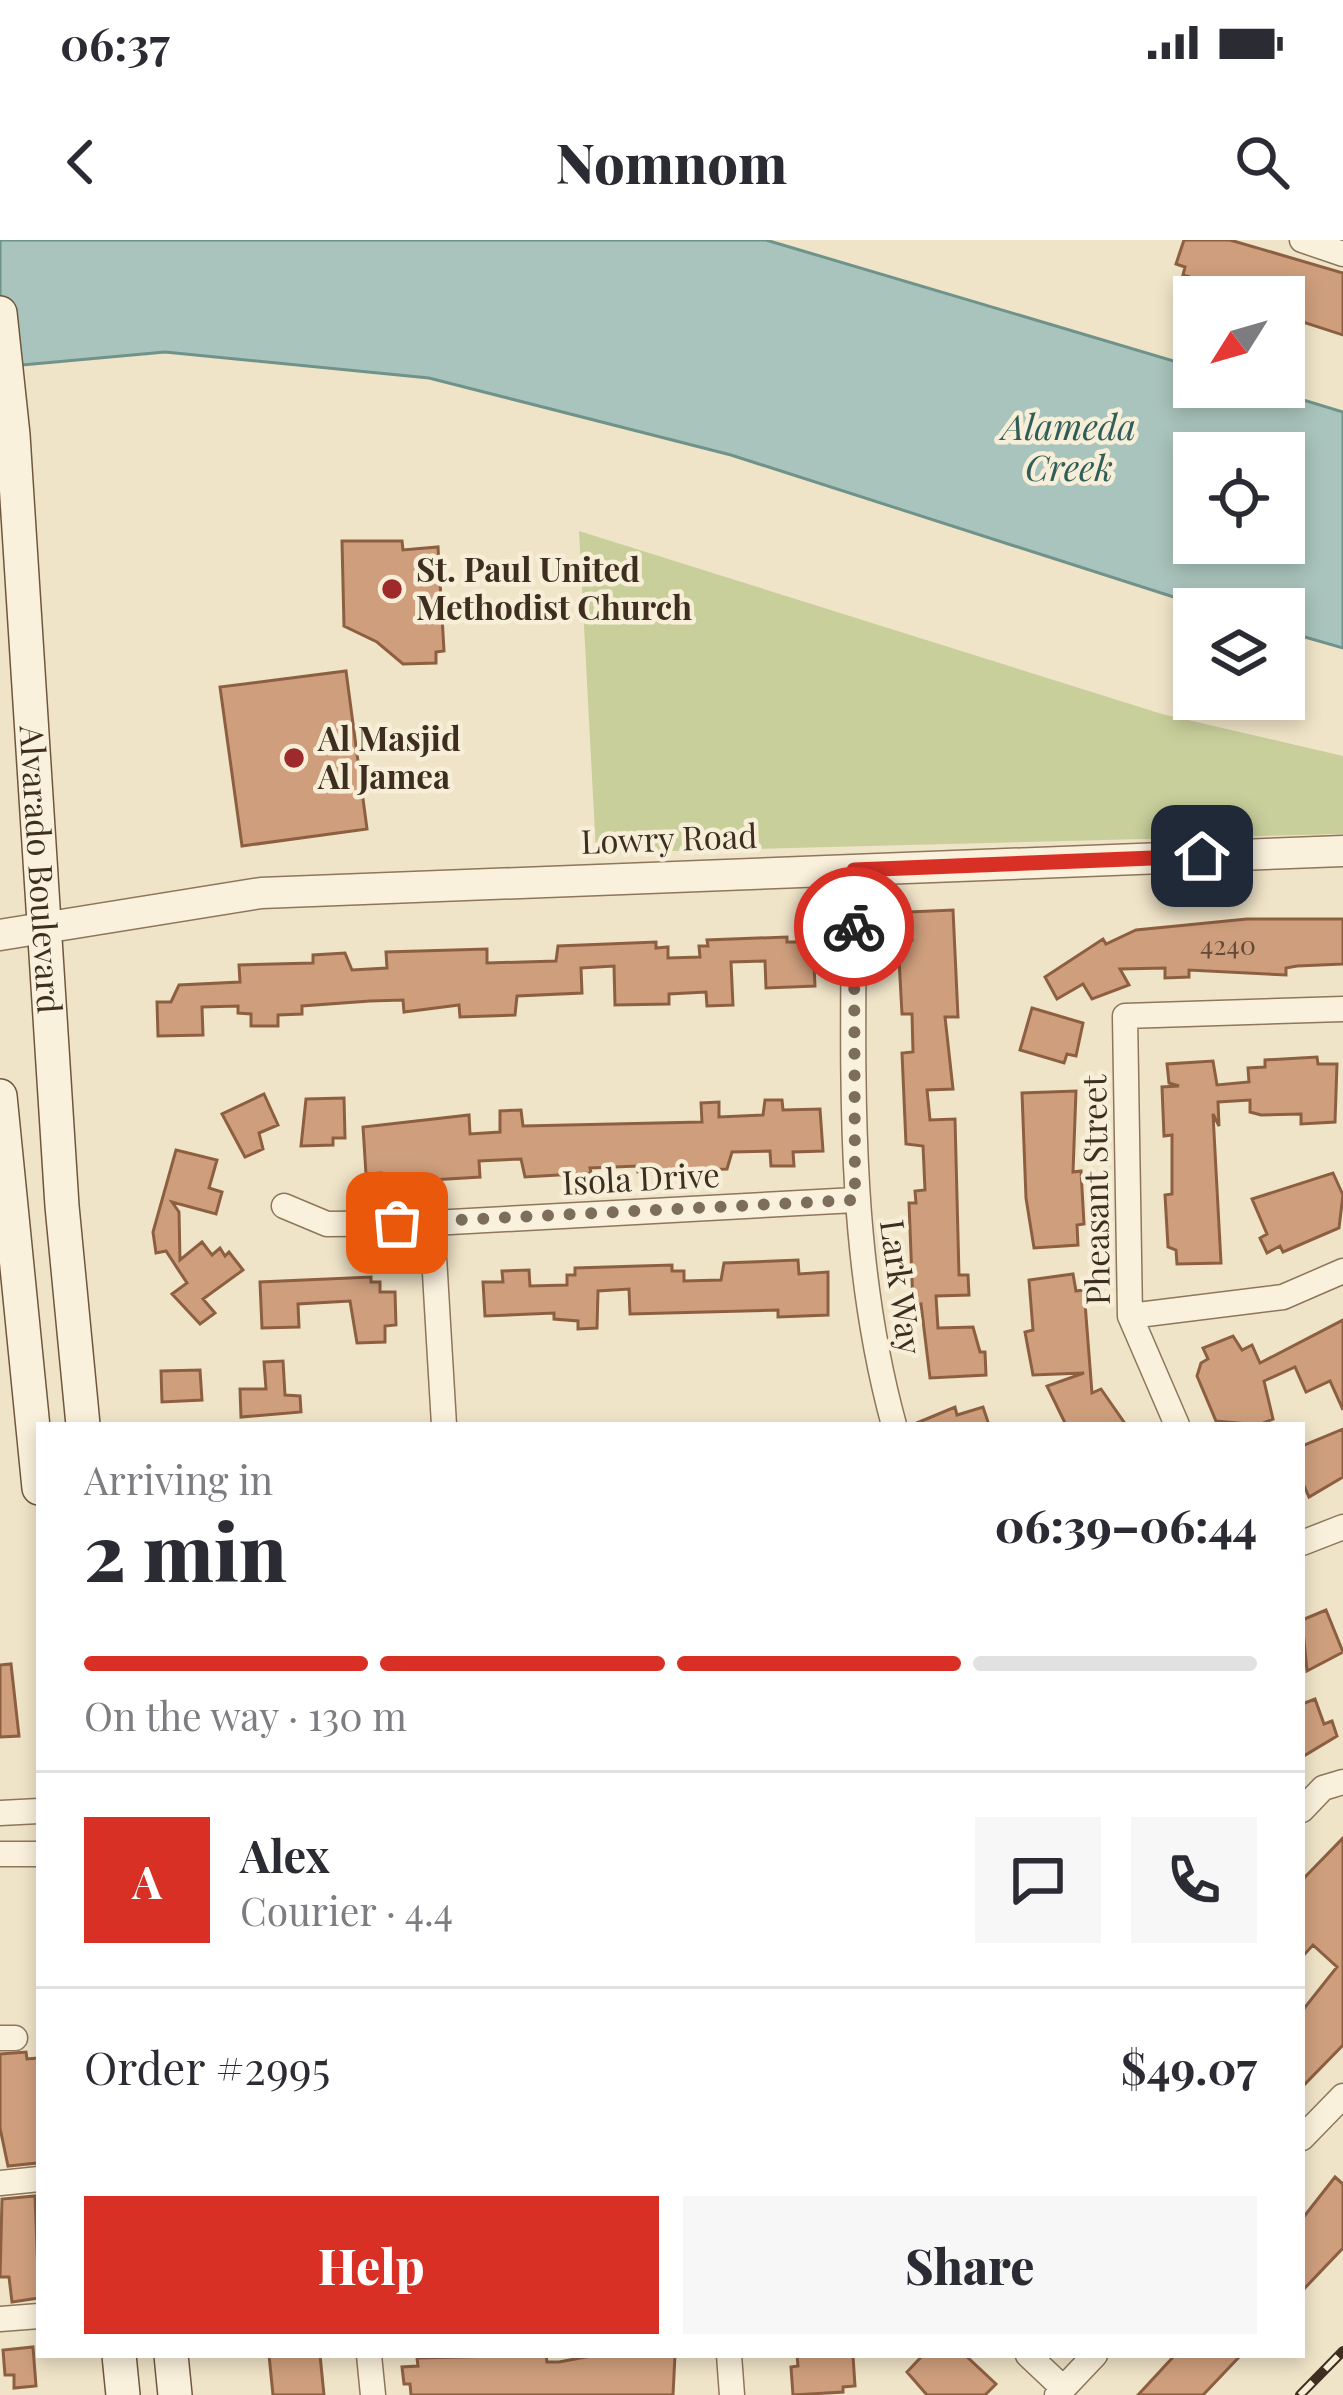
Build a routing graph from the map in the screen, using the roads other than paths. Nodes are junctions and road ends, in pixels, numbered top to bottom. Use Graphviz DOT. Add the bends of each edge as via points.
graph roads {
  1 [pos="1302,240"];
  2 [pos="1343,254"];
  3 [pos="0,313"];
  4 [pos="1343,851"];
  5 [pos="854,870"];
  6 [pos="44,932"];
  7 [pos="0,935"];
  8 [pos="1343,1009"];
  9 [pos="0,1096"];
  10 [pos="855,1200"];
  11 [pos="284,1206"];
  12 [pos="432,1223"];
  13 [pos="1343,1271"];
  14 [pos="1130,1316"];
  15 [pos="83,1422"];
  16 [pos="444,1422"];
  17 [pos="893,1422"];
  18 [pos="1177,1422"];
  19 [pos="36,1458"];
  20 [pos="1343,1526"];
  21 [pos="1305,1542"];
  22 [pos="1343,1782"];
  23 [pos="1305,1807"];
  24 [pos="36,1811"];
  25 [pos="0,1813"];
  26 [pos="36,1853"];
  27 [pos="0,1854"];
  28 [pos="1343,2096"];
  29 [pos="1305,2135"];
  30 [pos="36,2179"];
  31 [pos="0,2183"];
  32 [pos="36,2316"];
  33 [pos="0,2320"];
  34 [pos="119,2358"];
  35 [pos="171,2358"];
  36 [pos="369,2358"];
  37 [pos="729,2358"];
  38 [pos="1031,2358"];
  39 [pos="1092,2358"];
  40 [pos="1060,2392"];
  41 [pos="123,2395"];
  42 [pos="175,2395"];
  43 [pos="373,2395"];
  44 [pos="733,2395"];
  1 -- 2 [label="street"];
  3 -- 6 [label="main road, Alvarado Boulevard"];
  4 -- 5 [label="street, Lowry Road"];
  5 -- 6 [label="street, Lowry Road" via="261,893"];
  5 -- 10 [label="street, Lark Way"];
  6 -- 7 [label="street, Lowry Road"];
  6 -- 15 [label="main road, Alvarado Boulevard"];
  8 -- 14 [label="street, Pheasant Street" via="1125,1016"];
  9 -- 19 [label="main road"];
  10 -- 12 [label="street, Isola Drive"];
  10 -- 17 [label="street, Lark Way" via="873,1347"];
  11 -- 12 [label="street, Isola Drive" via="327,1224"];
  12 -- 16 [label="street"];
  13 -- 14 [label="street" via="1283,1297"];
  14 -- 18 [label="street, Pheasant Street"];
  20 -- 21 [label="street"];
  22 -- 23 [label="street"];
  24 -- 25 [label="street"];
  26 -- 27 [label="street"];
  28 -- 29 [label="street"];
  30 -- 31 [label="street"];
  32 -- 33 [label="street"];
  34 -- 41 [label="main road"];
  35 -- 42 [label="main road"];
  36 -- 43 [label="street"];
  37 -- 44 [label="street"];
  38 -- 40 [label="street"];
  39 -- 40 [label="street"];
}
